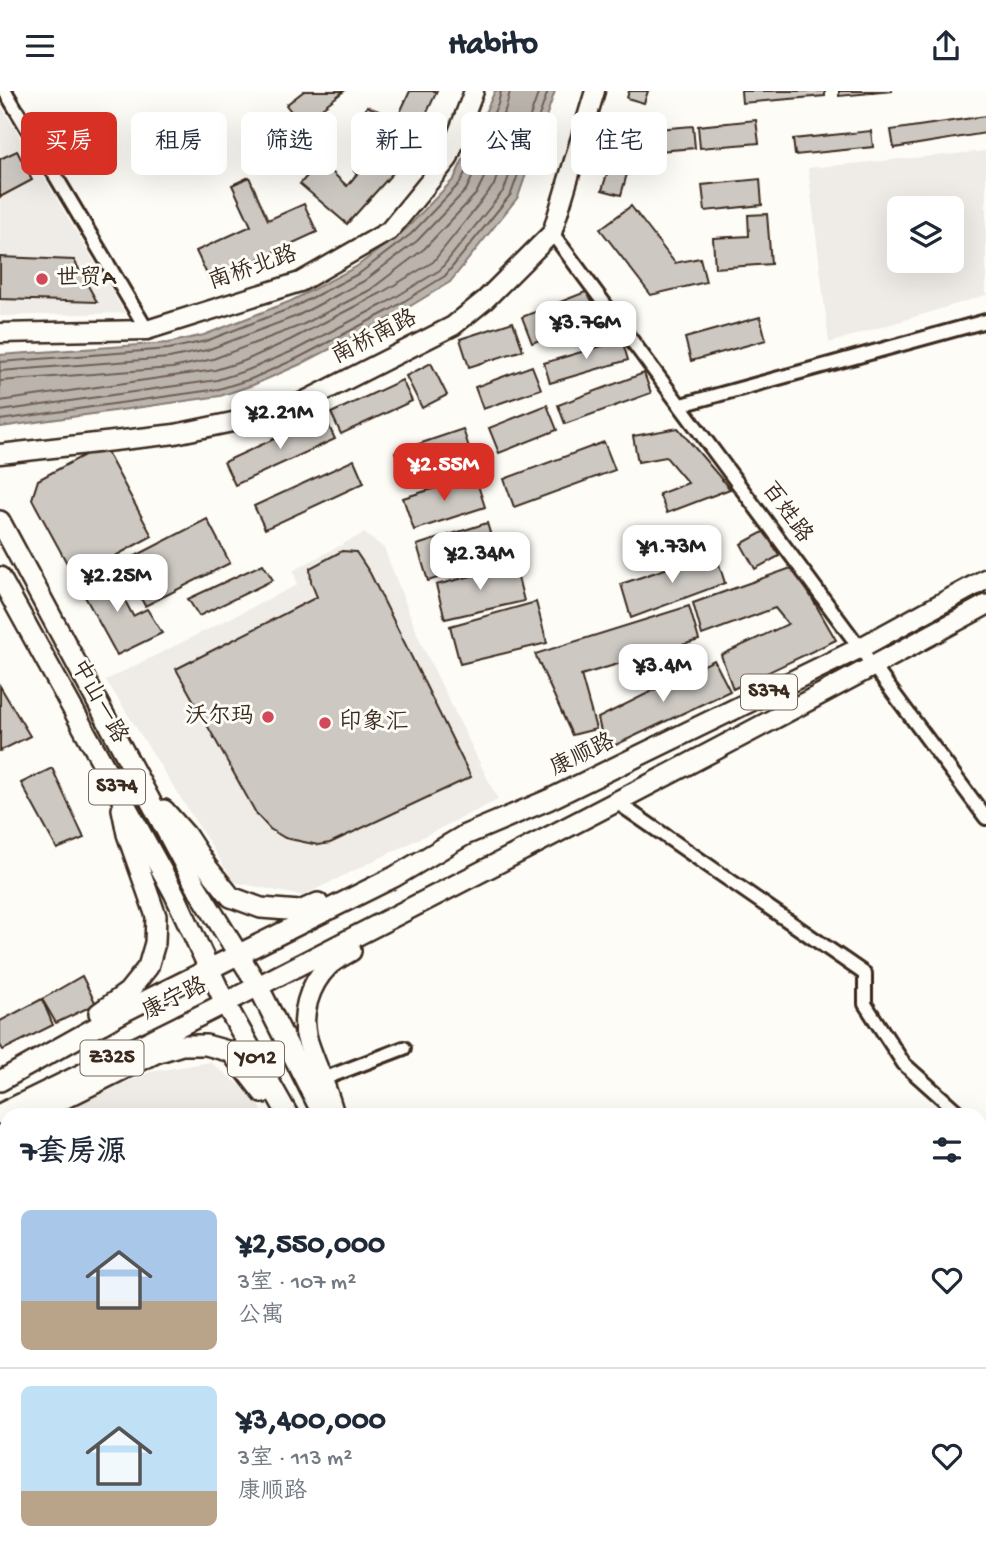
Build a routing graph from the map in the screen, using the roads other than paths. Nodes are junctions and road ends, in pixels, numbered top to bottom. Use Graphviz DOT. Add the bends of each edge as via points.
graph roads {
  1 [pos="5,91"];
  2 [pos="474,91"];
  3 [pos="596,91"];
  4 [pos="552,233"];
  5 [pos="986,321"];
  6 [pos="147,330"];
  7 [pos="0,333"];
  8 [pos="681,405"];
  9 [pos="0,454"];
  10 [pos="0,521"];
  11 [pos="0,577"];
  12 [pos="986,579"];
  13 [pos="986,605"];
  14 [pos="860,647"];
  15 [pos="874,666"];
  16 [pos="140,781"];
  17 [pos="119,791"];
  18 [pos="615,801"];
  19 [pos="986,818"];
  20 [pos="465,835"];
  21 [pos="412,907"];
  22 [pos="237,954"];
  23 [pos="209,970"];
  24 [pos="258,986"];
  25 [pos="225,1003"];
  26 [pos="404,1048"];
  27 [pos="0,1072"];
  28 [pos="323,1079"];
  29 [pos="0,1081"];
  30 [pos="319,1106"];
  31 [pos="12,1108"];
  32 [pos="45,1108"];
  33 [pos="272,1108"];
  34 [pos="284,1108"];
  35 [pos="332,1108"];
  36 [pos="953,1108"];
  1 -- 6 [label="street"];
  2 -- 6 [label="street, 南桥北路" via="448,159 389,231 300,282"];
  3 -- 4 [label="street, 南桥南路"];
  4 -- 8 [label="street, 百姓路"];
  4 -- 9 [label="street, 南桥南路" via="453,326 285,411 175,434"];
  5 -- 8 [label="street"];
  6 -- 7 [label="street, 南桥北路"];
  8 -- 14 [label="street, 百姓路"];
  10 -- 16 [label="main road"];
  11 -- 17 [label="main road, 中山一路 / S374"];
  12 -- 14 [label="main road, 康顺路 / S374"];
  13 -- 15 [label="main road, S374"];
  14 -- 15 [label="street, 百姓路"];
  14 -- 20 [label="main road, 康顺路 / S374" via="548,800"];
  15 -- 18 [label="main road, S374"];
  15 -- 19 [label="street, 百姓路"];
  16 -- 20 [label="main road" via="231,897 261,908 299,911"];
  16 -- 22 [label="main road, S374"];
  17 -- 23 [label="main road, 中山一路 / S374"];
  17 -- 27 [label="main road" via="127,834 156,916 148,967 128,992 90,1020"];
  18 -- 21 [label="main road, S374"];
  18 -- 36 [label="street" via="865,974 865,1003 904,1064"];
  20 -- 22 [label="main road, 康顺路 / S374" via="394,877"];
  21 -- 24 [label="main road, S374"];
  21 -- 28 [label="main road" via="329,965 312,988 305,1011 307,1039"];
  22 -- 23 [label="main road, 康宁路 / S374"];
  22 -- 24 [label="main road, S374"];
  23 -- 25 [label="main road, 中山一路 / S374"];
  23 -- 29 [label="main road, 康宁路 / Z325" via="77,1036"];
  24 -- 25 [label="main road, 康宁路 / S374"];
  24 -- 30 [label="main road, Y012"];
  25 -- 31 [label="main road, 康宁路 / Z325"];
  25 -- 34 [label="main road, Y012"];
  26 -- 28 [label="street"];
  28 -- 35 [label="main road"];
  32 -- 33 [label="main road" via="181,1045 231,1052"];
}
